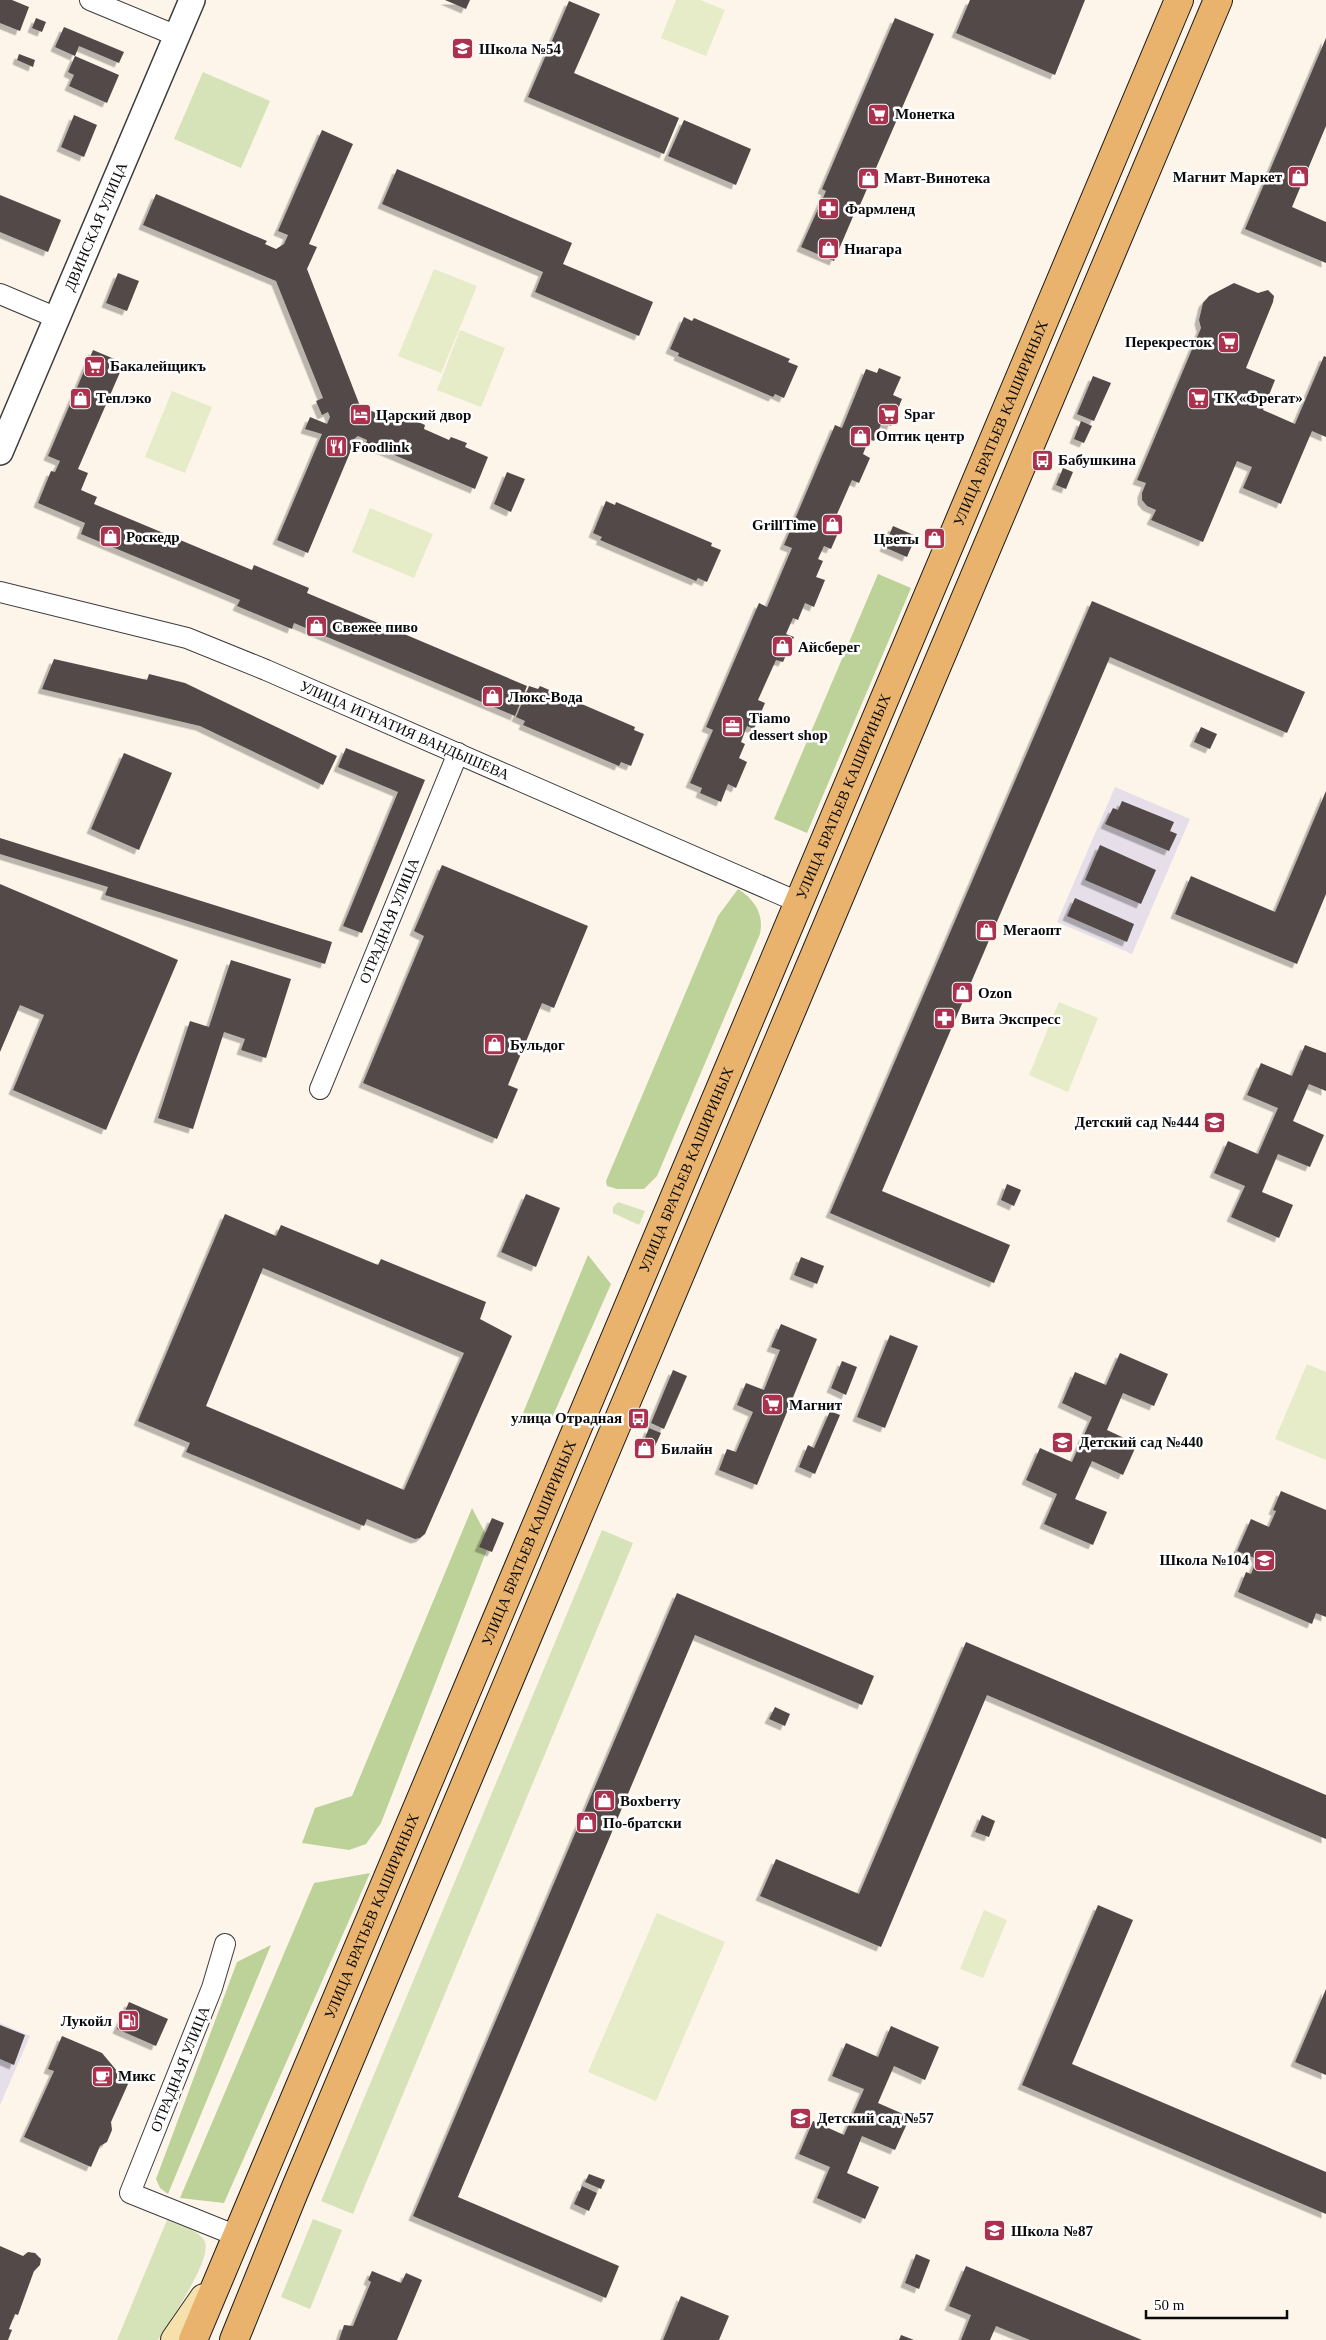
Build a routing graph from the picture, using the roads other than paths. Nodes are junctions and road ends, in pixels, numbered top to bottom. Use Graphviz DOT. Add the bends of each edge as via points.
graph roads {
  1 [pos="90,0"];
  2 [pos="192,0"];
  3 [pos="1179,0"];
  4 [pos="1218,0"];
  5 [pos="177,36"];
  6 [pos="0,294"];
  7 [pos="57,318"];
  8 [pos="0,452"];
  9 [pos="0,592"];
  10 [pos="458,753"];
  11 [pos="798,902"];
  12 [pos="320,1089"];
  13 [pos="226,1944"];
  14 [pos="237,2236"];
  15 [pos="220,2274"];
  16 [pos="175,2340"];
  17 [pos="193,2340"];
  18 [pos="234,2340"];
  1 -- 5 [label="street"];
  2 -- 5 [label="street, ДВИНСКАЯ УЛИЦА"];
  3 -- 11 [label="main road, УЛИЦА БРАТЬЕВ КАШИРИНЫХ"];
  4 -- 18 [label="main road"];
  5 -- 7 [label="street, ДВИНСКАЯ УЛИЦА"];
  6 -- 7 [label="street"];
  7 -- 8 [label="street, ДВИНСКАЯ УЛИЦА"];
  9 -- 10 [label="street, УЛИЦА ИГНАТИЯ ВАНДЫШЕВА" via="187,638"];
  10 -- 11 [label="street, УЛИЦА ИГНАТИЯ ВАНДЫШЕВА"];
  10 -- 12 [label="street, ОТРАДНАЯ УЛИЦА"];
  11 -- 14 [label="main road, УЛИЦА БРАТЬЕВ КАШИРИНЫХ"];
  13 -- 14 [label="street, ОТРАДНАЯ УЛИЦА" via="212,1988 130,2193"];
  14 -- 15 [label="main road, УЛИЦА БРАТЬЕВ КАШИРИНЫХ"];
  15 -- 16 [label="main road"];
  15 -- 17 [label="main road, УЛИЦА БРАТЬЕВ КАШИРИНЫХ"];
}
